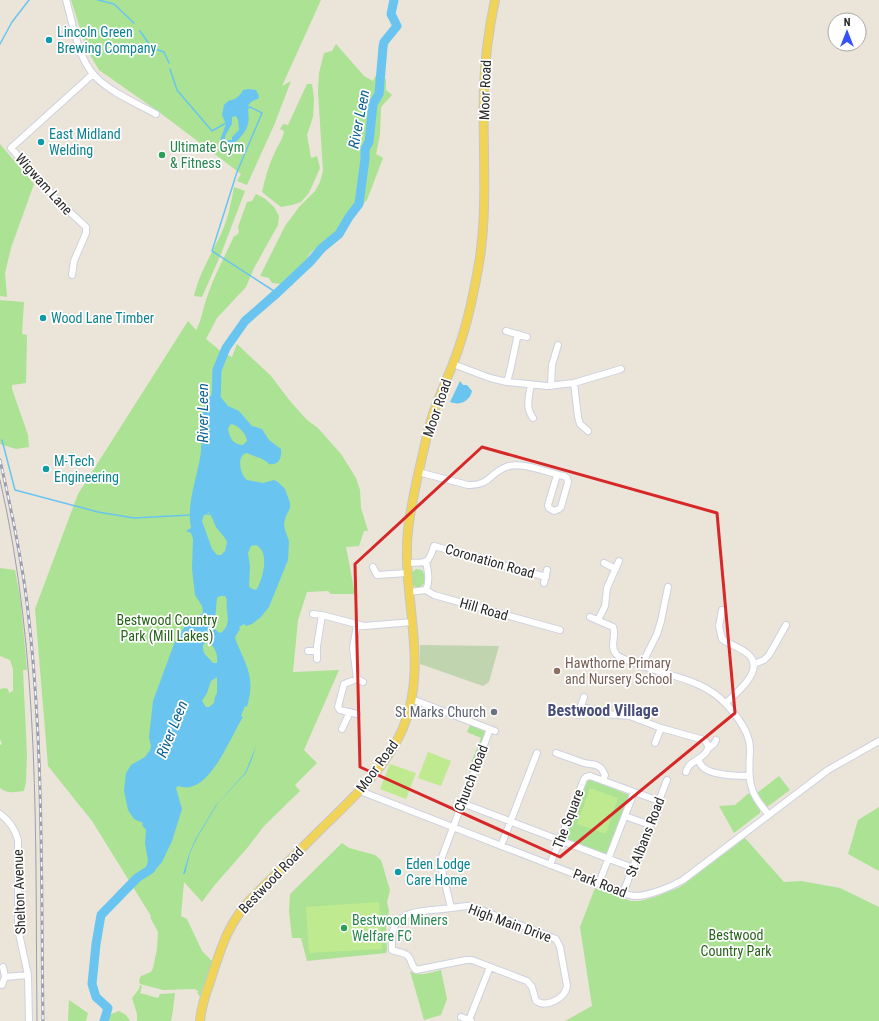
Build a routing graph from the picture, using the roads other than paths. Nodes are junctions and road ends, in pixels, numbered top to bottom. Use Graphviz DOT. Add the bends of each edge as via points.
graph roads {
  1 [pos="66,0"];
  2 [pos="495,0"];
  3 [pos="93,74"];
  4 [pos="156,114"];
  5 [pos="72,275"];
  6 [pos="506,331"];
  7 [pos="518,334"];
  8 [pos="527,337"];
  9 [pos="558,345"];
  10 [pos="453,364"];
  11 [pos="621,369"];
  12 [pos="507,382"];
  13 [pos="574,382"];
  14 [pos="531,384"];
  15 [pos="551,386"];
  16 [pos="533,418"];
  17 [pos="580,424"];
  18 [pos="574,428"];
  19 [pos="588,431"];
  20 [pos="418,472"];
  21 [pos="557,475"];
  22 [pos="619,561"];
  23 [pos="426,562"];
  24 [pos="406,563"];
  25 [pos="604,563"];
  26 [pos="373,567"];
  27 [pos="616,569"];
  28 [pos="407,573"];
  29 [pos="546,577"];
  30 [pos="668,587"];
  31 [pos="426,590"];
  32 [pos="409,592"];
  33 [pos="313,614"];
  34 [pos="719,614"];
  35 [pos="322,615"];
  36 [pos="590,617"];
  37 [pos="598,620"];
  38 [pos="413,622"];
  39 [pos="356,624"];
  40 [pos="786,625"];
  41 [pos="560,630"];
  42 [pos="308,651"];
  43 [pos="317,651"];
  44 [pos="317,660"];
  45 [pos="754,664"];
  46 [pos="641,666"];
  47 [pos="357,679"];
  48 [pos="363,682"];
  49 [pos="584,698"];
  50 [pos="412,700"];
  51 [pos="726,704"];
  52 [pos="581,706"];
  53 [pos="350,712"];
  54 [pos="357,714"];
  55 [pos="578,715"];
  56 [pos="661,728"];
  57 [pos="342,729"];
  58 [pos="716,740"];
  59 [pos="879,741"];
  60 [pos="655,743"];
  61 [pos="709,748"];
  62 [pos="537,753"];
  63 [pos="556,753"];
  64 [pos="698,760"];
  65 [pos="686,772"];
  66 [pos="749,776"];
  67 [pos="667,780"];
  68 [pos="603,781"];
  69 [pos="360,791"];
  70 [pos="634,792"];
  71 [pos="352,800"];
  72 [pos="659,801"];
  73 [pos="462,803"];
  74 [pos="0,814"];
  75 [pos="768,814"];
  76 [pos="625,816"];
  77 [pos="511,822"];
  78 [pos="650,825"];
  79 [pos="453,827"];
  80 [pos="560,840"];
  81 [pos="501,846"];
  82 [pos="608,859"];
  83 [pos="550,865"];
  84 [pos="633,868"];
  85 [pos="599,883"];
  86 [pos="623,893"];
  87 [pos="451,908"];
  88 [pos="3,967"];
  89 [pos="490,967"];
  90 [pos="28,975"];
  91 [pos="5,977"];
  92 [pos="2,985"];
  93 [pos="461,1017"];
  94 [pos="29,1021"];
  95 [pos="200,1021"];
  96 [pos="470,1021"];
  1 -- 3 [label="street" via="82,55"];
  2 -- 10 [label="main road, Moor Road" via="484,80 484,205 480,256 465,330"];
  3 -- 4 [label="street" via="109,87"];
  3 -- 5 [label="street, Wigwam Lane" via="11,148 56,200 86,227 86,233 76,254"];
  6 -- 7 [label="street"];
  7 -- 8 [label="street"];
  7 -- 12 [label="street"];
  9 -- 15 [label="street" via="558,355 551,372"];
  10 -- 12 [label="street"];
  10 -- 20 [label="main road, Moor Road" via="434,412"];
  11 -- 13 [label="street"];
  12 -- 14 [label="street"];
  13 -- 15 [label="street"];
  13 -- 17 [label="street"];
  14 -- 15 [label="street"];
  14 -- 16 [label="street" via="525,411"];
  17 -- 18 [label="street"];
  17 -- 19 [label="street"];
  20 -- 21 [label="street" via="468,486 483,483 504,468 514,465"];
  20 -- 24 [label="main road, Moor Road" via="410,515"];
  21 -- 21 [label="street" via="564,476 568,482 561,507 554,511 548,505"];
  22 -- 27 [label="street"];
  23 -- 24 [label="street, Coronation Road"];
  23 -- 29 [label="street, Coronation Road" via="430,559 432,545"];
  23 -- 31 [label="street"];
  24 -- 28 [label="main road, Moor Road"];
  25 -- 27 [label="street"];
  26 -- 28 [label="street" via="377,575"];
  27 -- 37 [label="street" via="607,588 605,606"];
  28 -- 32 [label="main road, Moor Road"];
  30 -- 46 [label="street" via="661,622"];
  31 -- 32 [label="street, Hill Road"];
  31 -- 41 [label="street, Hill Road"];
  32 -- 38 [label="main road, Moor Road"];
  33 -- 35 [label="street"];
  34 -- 45 [label="street" via="722,639 749,655"];
  35 -- 39 [label="street"];
  35 -- 43 [label="street"];
  36 -- 37 [label="street"];
  37 -- 46 [label="street" via="613,627 616,654"];
  38 -- 39 [label="street" via="364,626"];
  38 -- 50 [label="main road, Moor Road"];
  39 -- 47 [label="street" via="353,648"];
  40 -- 45 [label="street" via="769,655"];
  42 -- 43 [label="street"];
  43 -- 44 [label="street"];
  45 -- 51 [label="street" via="752,674"];
  46 -- 51 [label="street" via="699,684"];
  47 -- 48 [label="street"];
  47 -- 53 [label="street" via="344,684 338,707"];
  49 -- 52 [label="street"];
  50 -- 69 [label="main road, Moor Road" via="398,738"];
  50 -- 73 [label="street, Church Road" via="492,730"];
  51 -- 66 [label="street" via="749,739"];
  52 -- 55 [label="street"];
  52 -- 56 [label="street" via="606,714 628,716"];
  53 -- 54 [label="street"];
  53 -- 57 [label="street"];
  56 -- 60 [label="street"];
  56 -- 61 [label="street" via="704,740"];
  58 -- 61 [label="street"];
  59 -- 75 [label="street, Park Road" via="828,770"];
  61 -- 64 [label="street"];
  62 -- 77 [label="street"];
  63 -- 68 [label="street" via="566,754 602,768 605,775"];
  64 -- 65 [label="street" via="689,766"];
  64 -- 66 [label="street" via="704,768 731,778"];
  66 -- 75 [label="street" via="753,792"];
  67 -- 72 [label="street, St Albans Road"];
  68 -- 70 [label="street, The Square"];
  68 -- 80 [label="street, The Square" via="590,776 584,778"];
  69 -- 71 [label="main road, Moor Road"];
  69 -- 79 [label="street, Park Road"];
  70 -- 72 [label="street, The Square"];
  70 -- 76 [label="street"];
  71 -- 95 [label="main road, Bestwood Road" via="237,915 220,948 203,1001"];
  72 -- 78 [label="street, St Albans Road"];
  73 -- 77 [label="street"];
  73 -- 79 [label="street, Church Road"];
  74 -- 90 [label="street, Shelton Avenue" via="10,823 18,840 18,929"];
  75 -- 86 [label="street, Park Road" via="676,884 637,896"];
  76 -- 78 [label="street"];
  76 -- 82 [label="street"];
  77 -- 80 [label="street"];
  77 -- 81 [label="street"];
  78 -- 84 [label="street, St Albans Road"];
  79 -- 81 [label="street, Park Road"];
  79 -- 87 [label="street, High Main Drive" via="441,861"];
  80 -- 82 [label="street"];
  80 -- 83 [label="street, The Square"];
  81 -- 83 [label="street, Park Road"];
  82 -- 84 [label="street"];
  82 -- 85 [label="street"];
  83 -- 85 [label="street, Park Road"];
  84 -- 86 [label="street, St Albans Road"];
  85 -- 86 [label="street, Park Road"];
  87 -- 89 [label="street, High Main Drive" via="418,912 402,917 394,927 392,950 406,954 416,970 466,960"];
  87 -- 89 [label="street, High Main Drive" via="471,906 556,939 560,947 567,990 547,1004 542,1004 536,1001 532,987 527,981"];
  88 -- 91 [label="street"];
  89 -- 96 [label="street"];
  90 -- 91 [label="street"];
  90 -- 94 [label="street, Shelton Avenue"];
  91 -- 92 [label="street"];
  93 -- 96 [label="street"];
}
